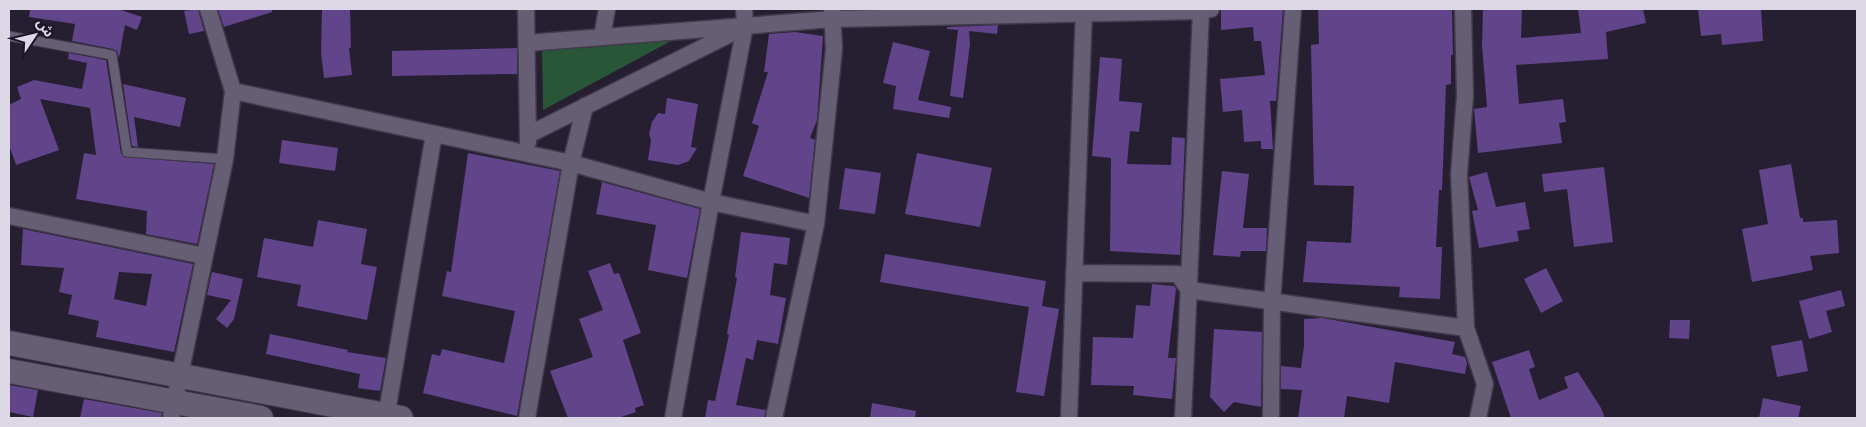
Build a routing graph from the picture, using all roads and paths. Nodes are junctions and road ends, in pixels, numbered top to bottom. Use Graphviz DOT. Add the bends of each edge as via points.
graph roads {
  1 [pos="208,9"];
  2 [pos="526,9"];
  3 [pos="607,9"];
  4 [pos="744,9"];
  5 [pos="1293,9"];
  6 [pos="1463,9"];
  7 [pos="1206,10"];
  8 [pos="1084,11"];
  9 [pos="833,14"];
  10 [pos="745,26"];
  11 [pos="9,36"];
  12 [pos="602,37"];
  13 [pos="527,43"];
  14 [pos="232,91"];
  15 [pos="585,106"];
  16 [pos="434,134"];
  17 [pos="530,134"];
  18 [pos="526,154"];
  19 [pos="225,159"];
  20 [pos="571,163"];
  21 [pos="711,202"];
  22 [pos="9,216"];
  23 [pos="816,224"];
  24 [pos="204,256"];
  25 [pos="1074,273"];
  26 [pos="1189,290"];
  27 [pos="1272,303"];
  28 [pos="1466,328"];
  29 [pos="9,343"];
  30 [pos="9,371"];
  31 [pos="179,375"];
  32 [pos="172,410"];
  33 [pos="391,417"];
  34 [pos="260,418"];
  35 [pos="526,418"];
  36 [pos="674,418"];
  37 [pos="774,418"];
  38 [pos="1069,418"];
  39 [pos="1183,418"];
  40 [pos="1271,418"];
  41 [pos="1478,418"];
  1 -- 14 [label="street"];
  2 -- 13 [label="street"];
  3 -- 12 [label="street"];
  4 -- 10 [label="street"];
  5 -- 27 [label="street"];
  6 -- 28 [label="street" via="1465,96 1459,174"];
  7 -- 8 [label="street"];
  7 -- 26 [label="street"];
  8 -- 9 [label="street"];
  8 -- 25 [label="street"];
  9 -- 10 [label="street"];
  9 -- 23 [label="street" via="834,49"];
  10 -- 12 [label="street"];
  10 -- 15 [label="street"];
  10 -- 21 [label="street"];
  11 -- 19 [label="lane" via="112,55 127,152"];
  12 -- 13 [label="street"];
  13 -- 17 [label="street"];
  14 -- 16 [label="street"];
  14 -- 19 [label="street"];
  15 -- 17 [label="street"];
  15 -- 20 [label="street"];
  16 -- 18 [label="street"];
  16 -- 33 [label="street"];
  17 -- 18 [label="street"];
  18 -- 20 [label="street"];
  19 -- 24 [label="street"];
  20 -- 21 [label="street"];
  20 -- 35 [label="street"];
  21 -- 23 [label="street"];
  21 -- 36 [label="street"];
  22 -- 24 [label="street"];
  23 -- 37 [label="street"];
  24 -- 31 [label="street"];
  25 -- 26 [label="street" via="1178,274"];
  25 -- 38 [label="street"];
  26 -- 27 [label="street"];
  26 -- 39 [label="street"];
  27 -- 28 [label="street"];
  27 -- 40 [label="street"];
  28 -- 41 [label="street" via="1485,384"];
  29 -- 31 [label="main road"];
  30 -- 32 [label="main road"];
  31 -- 32 [label="street"];
  31 -- 33 [label="main road"];
  32 -- 34 [label="main road"];
}
